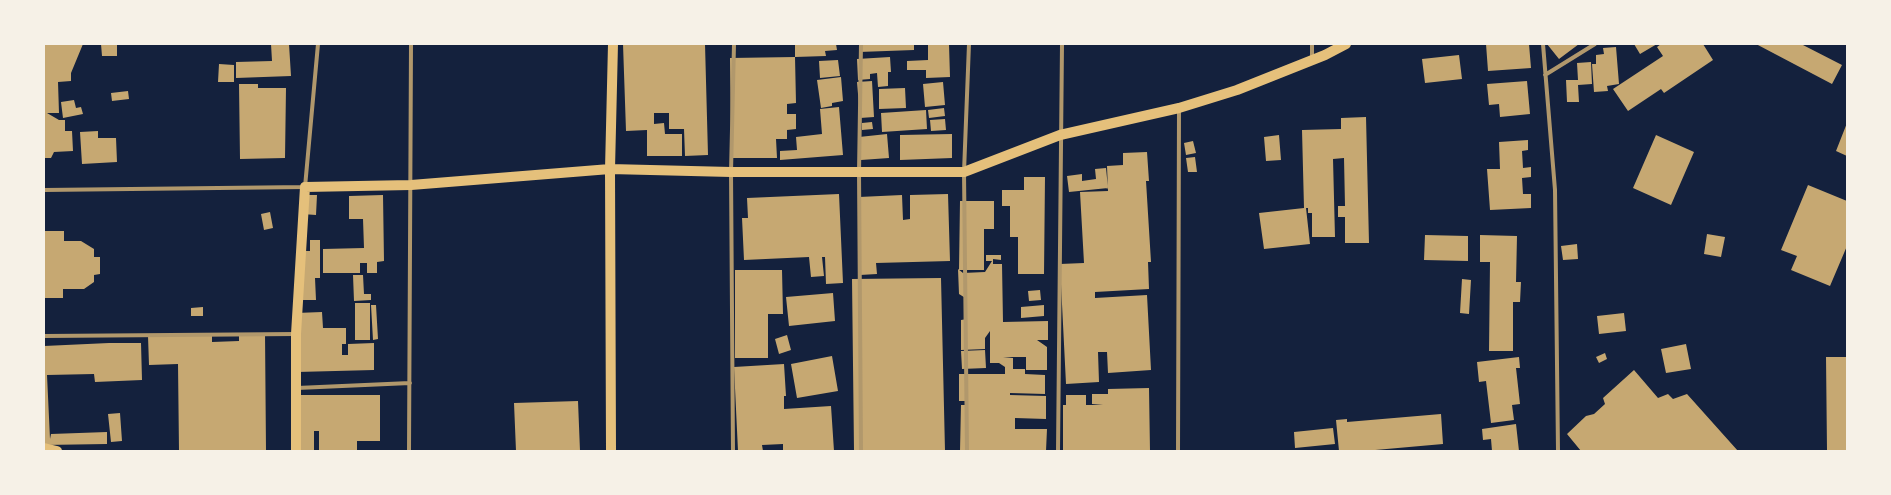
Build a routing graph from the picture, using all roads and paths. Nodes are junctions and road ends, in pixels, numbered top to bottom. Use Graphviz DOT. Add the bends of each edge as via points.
graph roads {
  1 [pos="318,44"];
  2 [pos="411,44"];
  3 [pos="613,44"];
  4 [pos="734,44"];
  5 [pos="861,44"];
  6 [pos="969,44"];
  7 [pos="1062,44"];
  8 [pos="1312,44"];
  9 [pos="1346,44"];
  10 [pos="1543,44"];
  11 [pos="1596,44"];
  12 [pos="1312,60"];
  13 [pos="1545,75"];
  14 [pos="1179,108"];
  15 [pos="1060,135"];
  16 [pos="610,169"];
  17 [pos="731,172"];
  18 [pos="860,172"];
  19 [pos="964,172"];
  20 [pos="411,185"];
  21 [pos="306,187"];
  22 [pos="44,190"];
  23 [pos="296,334"];
  24 [pos="44,336"];
  25 [pos="410,383"];
  26 [pos="296,388"];
  27 [pos="44,448"];
  28 [pos="57,451"];
  29 [pos="296,451"];
  30 [pos="410,451"];
  31 [pos="611,451"];
  32 [pos="733,451"];
  33 [pos="861,451"];
  34 [pos="967,451"];
  35 [pos="1058,451"];
  36 [pos="1178,451"];
  37 [pos="1558,451"];
  1 -- 21 [label="street"];
  2 -- 20 [label="street"];
  3 -- 16 [label="main road"];
  4 -- 17 [label="street"];
  5 -- 18 [label="street"];
  6 -- 19 [label="street"];
  7 -- 15 [label="street"];
  8 -- 12 [label="street"];
  9 -- 12 [label="main road"];
  10 -- 13 [label="street"];
  11 -- 13 [label="street"];
  12 -- 14 [label="main road" via="1237,90"];
  13 -- 37 [label="street" via="1555,190"];
  14 -- 15 [label="main road"];
  14 -- 36 [label="street"];
  15 -- 19 [label="main road"];
  15 -- 35 [label="street"];
  16 -- 17 [label="main road"];
  16 -- 20 [label="main road"];
  16 -- 31 [label="main road"];
  17 -- 18 [label="main road"];
  17 -- 32 [label="street"];
  18 -- 19 [label="main road"];
  18 -- 33 [label="street"];
  19 -- 34 [label="street"];
  20 -- 21 [label="main road"];
  20 -- 25 [label="street"];
  21 -- 22 [label="street"];
  21 -- 23 [label="main road"];
  23 -- 24 [label="street"];
  23 -- 26 [label="main road"];
  25 -- 26 [label="street"];
  25 -- 30 [label="street"];
  26 -- 29 [label="main road"];
  27 -- 28 [label="main road"];
}
